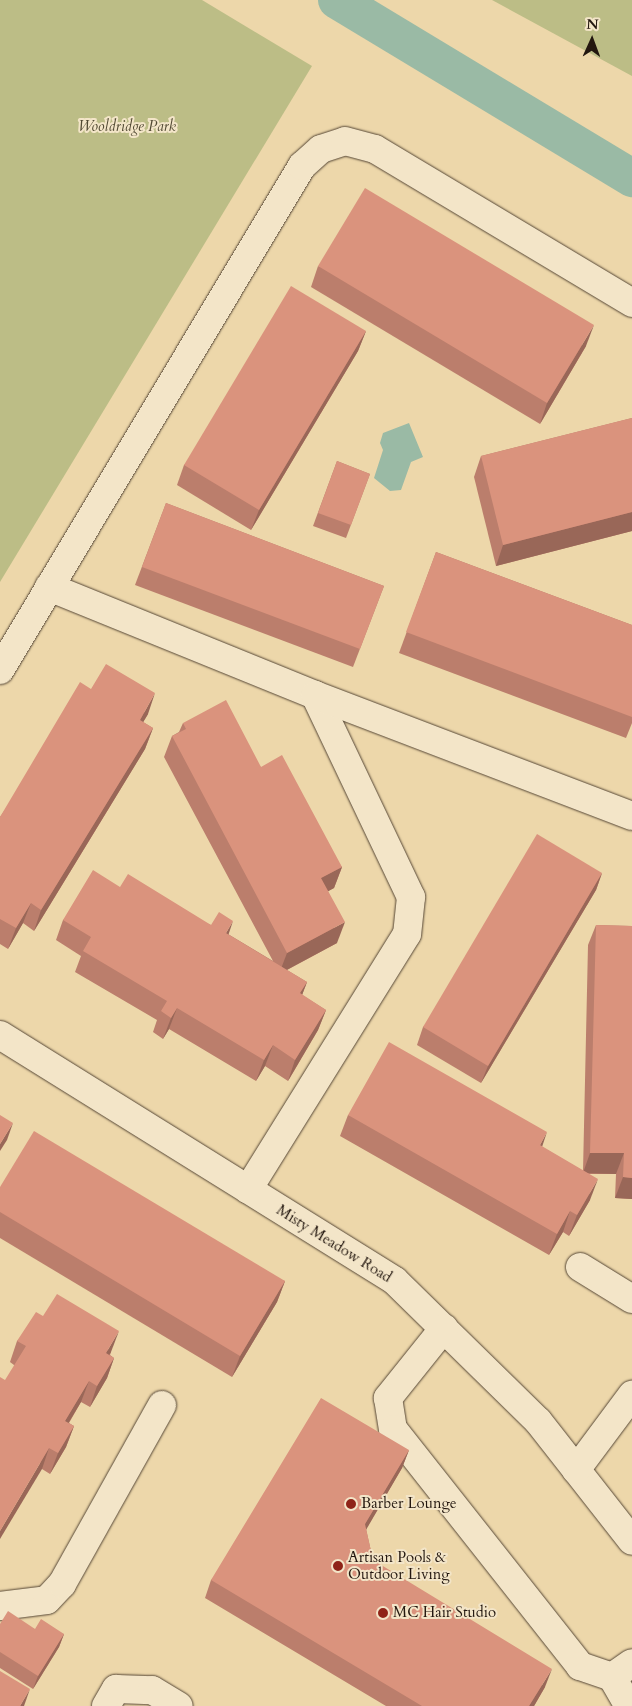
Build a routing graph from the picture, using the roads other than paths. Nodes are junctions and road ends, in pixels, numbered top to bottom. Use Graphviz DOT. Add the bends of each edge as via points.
graph roads {
  1 [pos="632,303"];
  2 [pos="50,587"];
  3 [pos="0,670"];
  4 [pos="315,695"];
  5 [pos="632,816"];
  6 [pos="0,1036"];
  7 [pos="248,1190"];
  8 [pos="580,1267"];
  9 [pos="632,1299"];
  10 [pos="444,1328"];
  11 [pos="632,1395"];
  12 [pos="162,1405"];
  13 [pos="576,1470"];
  14 [pos="629,1530"];
  15 [pos="0,1606"];
  16 [pos="622,1670"];
  17 [pos="106,1706"];
  18 [pos="179,1706"];
  19 [pos="629,1706"];
  1 -- 2 [label="street" via="375,149 345,140 321,148 302,166"];
  2 -- 3 [label="street"];
  2 -- 4 [label="street"];
  4 -- 5 [label="street"];
  4 -- 7 [label="street" via="411,897 412,916 407,934"];
  6 -- 7 [label="street, Misty Meadow Road"];
  7 -- 10 [label="street, Misty Meadow Road" via="395,1281"];
  8 -- 9 [label="street"];
  10 -- 13 [label="street, Misty Meadow Road" via="538,1421"];
  10 -- 16 [label="street" via="388,1398 393,1429 580,1666"];
  11 -- 13 [label="street"];
  12 -- 15 [label="street" via="62,1584 47,1600"];
  13 -- 14 [label="street, Misty Meadow Road"];
  16 -- 19 [label="street"];
  17 -- 18 [label="street" via="116,1689 152,1690"];
}
